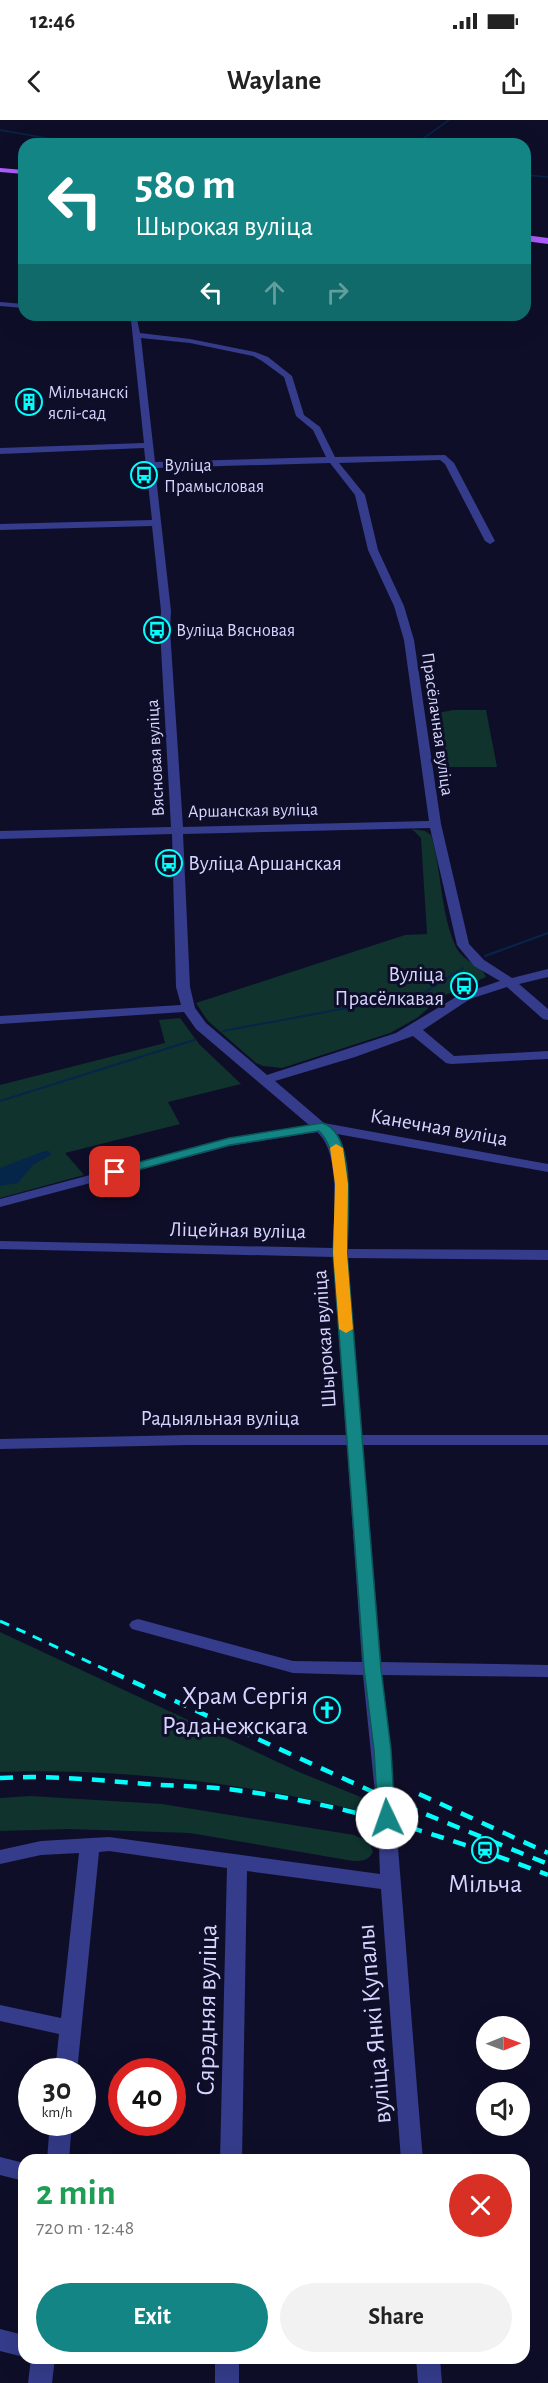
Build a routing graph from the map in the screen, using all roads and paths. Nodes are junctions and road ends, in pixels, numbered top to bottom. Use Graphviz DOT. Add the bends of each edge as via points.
graph roads {
  1 [pos="0,170"];
  2 [pos="18,172"];
  3 [pos="531,239"];
  4 [pos="548,241"];
  5 [pos="0,304"];
  6 [pos="18,306"];
  7 [pos="135,325"];
  8 [pos="148,445"];
  9 [pos="0,451"];
  10 [pos="334,459"];
  11 [pos="150,465"];
  12 [pos="156,523"];
  13 [pos="0,527"];
  14 [pos="490,541"];
  15 [pos="435,824"];
  16 [pos="177,830"];
  17 [pos="0,835"];
  18 [pos="548,973"];
  19 [pos="511,983"];
  20 [pos="188,1008"];
  21 [pos="548,1017"];
  22 [pos="0,1020"];
  23 [pos="414,1030"];
  24 [pos="548,1055"];
  25 [pos="265,1080"];
  26 [pos="322,1127"];
  27 [pos="548,1167"];
  28 [pos="0,1203"];
  29 [pos="0,1245"];
  30 [pos="340,1253"];
  31 [pos="548,1255"];
  32 [pos="548,1440"];
  33 [pos="355,1442"];
  34 [pos="0,1444"];
  35 [pos="138,1626"];
  36 [pos="372,1669"];
  37 [pos="548,1671"];
  38 [pos="91,1844"];
  39 [pos="0,1857"];
  40 [pos="237,1861"];
  41 [pos="390,1883"];
  42 [pos="0,2013"];
  43 [pos="70,2028"];
  44 [pos="67,2058"];
  45 [pos="60,2136"];
  46 [pos="58,2154"];
  47 [pos="231,2154"];
  48 [pos="412,2154"];
  49 [pos="0,2166"];
  50 [pos="18,2170"];
  51 [pos="0,2340"];
  52 [pos="18,2344"];
  53 [pos="227,2364"];
  54 [pos="428,2364"];
  55 [pos="227,2383"];
  56 [pos="430,2383"];
  1 -- 2 [label="main road"];
  3 -- 4 [label="main road"];
  5 -- 6 [label="street"];
  7 -- 8 [label="street, Вясновая вуліца"];
  7 -- 10 [label="street, Прасёлачная вуліца" via="265,359 288,376 300,416 317,429 327,453"];
  8 -- 9 [label="street"];
  8 -- 11 [label="street, Вясновая вуліца"];
  10 -- 11 [label="street"];
  10 -- 14 [label="street" via="442,457 449,463"];
  10 -- 15 [label="street, Прасёлачная вуліца" via="360,495 374,550 399,606 409,640"];
  11 -- 12 [label="street, Вясновая вуліца"];
  12 -- 13 [label="street"];
  12 -- 16 [label="street, Вясновая вуліца" via="166,611"];
  15 -- 16 [label="street, Аршанская вуліца"];
  15 -- 19 [label="street, Прасёлачная вуліца" via="463,945 480,963"];
  16 -- 17 [label="street, Аршанская вуліца"];
  16 -- 20 [label="street, Вясновая вуліца" via="183,987"];
  18 -- 19 [label="street"];
  19 -- 21 [label="street, Прасёлачная вуліца"];
  19 -- 23 [label="street" via="456,1001"];
  20 -- 22 [label="street"];
  20 -- 25 [label="street, Вясновая вуліца" via="201,1026"];
  23 -- 24 [label="street" via="451,1060"];
  23 -- 25 [label="street" via="346,1056"];
  25 -- 26 [label="street, Вясновая вуліца"];
  26 -- 27 [label="street, Канечная вуліца"];
  26 -- 28 [label="street" via="229,1142"];
  26 -- 30 [label="street, Шырокая вуліца" via="333,1138 339,1158"];
  29 -- 30 [label="street, Ліцейная вуліца"];
  30 -- 31 [label="street, Ліцейная вуліца"];
  30 -- 33 [label="street, Шырокая вуліца"];
  32 -- 33 [label="street, Радыяльная вуліца"];
  33 -- 34 [label="street, Радыяльная вуліца"];
  33 -- 36 [label="street, Шырокая вуліца"];
  35 -- 36 [label="street" via="293,1667"];
  36 -- 37 [label="street"];
  36 -- 41 [label="street, Шырокая вуліца" via="388,1822"];
  38 -- 39 [label="street" via="41,1848"];
  38 -- 40 [label="street"];
  38 -- 43 [label="street"];
  40 -- 41 [label="street"];
  40 -- 47 [label="street, Сярэдняя вуліца"];
  41 -- 48 [label="street, вуліца Янкі Купалы"];
  42 -- 43 [label="street"];
  43 -- 44 [label="street"];
  45 -- 46 [label="street"];
  49 -- 50 [label="street"];
  51 -- 52 [label="street"];
  53 -- 55 [label="street"];
  54 -- 56 [label="street"];
}
